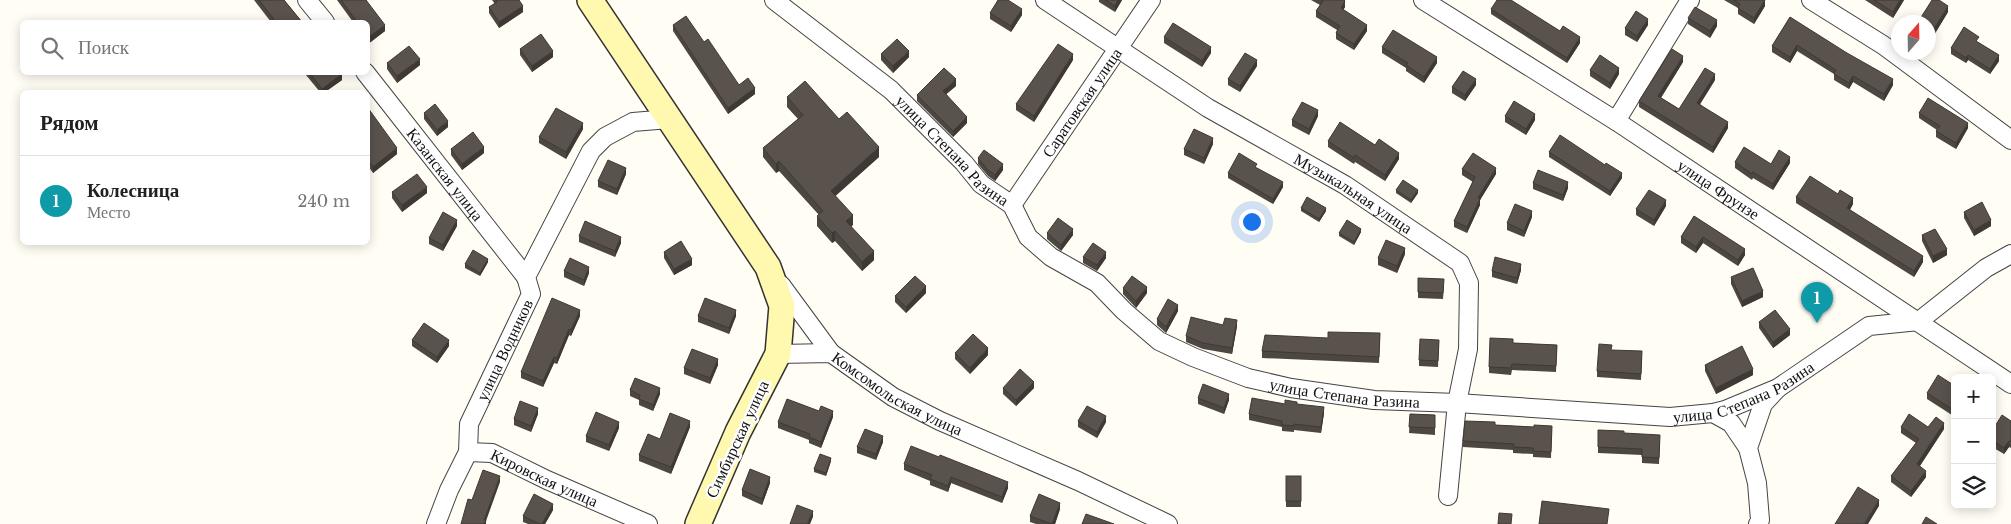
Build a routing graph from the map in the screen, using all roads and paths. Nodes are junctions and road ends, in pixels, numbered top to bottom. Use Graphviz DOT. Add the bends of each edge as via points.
graph roads {
  1 [pos="307,0"];
  2 [pos="590,0"];
  3 [pos="774,0"];
  4 [pos="1045,0"];
  5 [pos="1151,0"];
  6 [pos="1423,0"];
  7 [pos="1690,0"];
  8 [pos="1811,0"];
  9 [pos="323,20"];
  10 [pos="1118,49"];
  11 [pos="367,75"];
  12 [pos="669,119"];
  13 [pos="1616,121"];
  14 [pos="2011,140"];
  15 [pos="1012,205"];
  16 [pos="2011,254"];
  17 [pos="768,268"];
  18 [pos="526,277"];
  19 [pos="1919,321"];
  20 [pos="830,353"];
  21 [pos="778,354"];
  22 [pos="2011,384"];
  23 [pos="1778,388"];
  24 [pos="1458,403"];
  25 [pos="1713,413"];
  26 [pos="1748,448"];
  27 [pos="468,452"];
  28 [pos="1448,496"];
  29 [pos="436,524"];
  30 [pos="648,524"];
  31 [pos="698,524"];
  32 [pos="1168,524"];
  33 [pos="1758,524"];
  1 -- 9 [label="street"];
  2 -- 12 [label="street"];
  3 -- 15 [label="street, улица Степана Разина" via="890,90 981,184"];
  4 -- 10 [label="street, Музыкальная улица"];
  5 -- 10 [label="street, Саратовская улица"];
  6 -- 13 [label="street, улица Фрунзе"];
  7 -- 13 [label="street"];
  8 -- 14 [label="street" via="1883,45"];
  10 -- 15 [label="street, Саратовская улица"];
  10 -- 24 [label="street, Музыкальная улица" via="1208,108 1345,185 1460,263 1470,283 1468,349"];
  11 -- 18 [label="street, Казанская улица"];
  12 -- 17 [label="street"];
  12 -- 18 [label="street, улица Водников" via="633,122 605,137 592,151"];
  13 -- 19 [label="street, улица Фрунзе"];
  15 -- 24 [label="street, улица Степана Разина" via="1028,237 1051,257 1097,283 1159,340 1193,357 1248,378 1291,388 1374,400"];
  16 -- 19 [label="street" via="1986,268"];
  17 -- 20 [label="street"];
  17 -- 21 [label="street" via="782,306"];
  18 -- 27 [label="street, улица Водников" via="531,294 469,424"];
  19 -- 22 [label="street, улица Фрунзе"];
  19 -- 23 [label="street, улица Степана Разина" via="1869,326"];
  20 -- 21 [label="street, Комсомольская улица"];
  20 -- 32 [label="street, Комсомольская улица" via="916,409"];
  21 -- 31 [label="street, Симбирская улица" via="738,432"];
  23 -- 25 [label="street, улица Степана Разина"];
  23 -- 26 [label="street" via="1763,404"];
  24 -- 25 [label="street, улица Степана Разина" via="1670,417"];
  24 -- 28 [label="street, Музыкальная улица"];
  25 -- 26 [label="street" via="1731,423"];
  26 -- 33 [label="street" via="1757,483"];
  27 -- 29 [label="street, улица Водников"];
  27 -- 30 [label="street, Кировская улица" via="492,453"];
}
